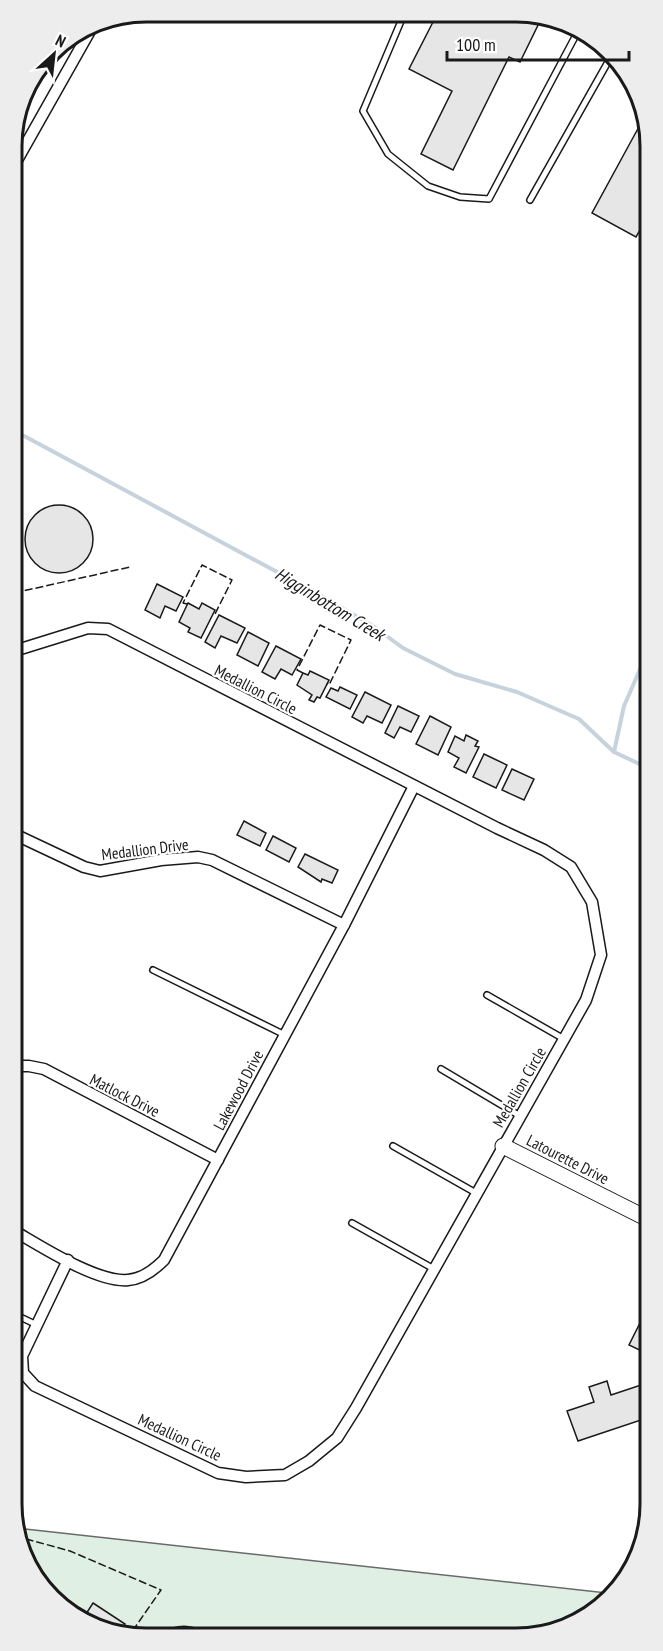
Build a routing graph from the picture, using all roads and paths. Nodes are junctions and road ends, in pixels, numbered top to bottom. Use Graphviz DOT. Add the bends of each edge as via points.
graph roads {
  1 [pos="400,22"];
  2 [pos="575,37"];
  3 [pos="86,38"];
  4 [pos="608,63"];
  5 [pos="23,150"];
  6 [pos="530,200"];
  7 [pos="23,648"];
  8 [pos="414,786"];
  9 [pos="22,838"];
  10 [pos="344,925"];
  11 [pos="153,970"];
  12 [pos="487,995"];
  13 [pos="285,1035"];
  14 [pos="564,1039"];
  15 [pos="22,1066"];
  16 [pos="441,1070"];
  17 [pos="520,1116"];
  18 [pos="393,1146"];
  19 [pos="502,1146"];
  20 [pos="218,1160"];
  21 [pos="476,1193"];
  22 [pos="640,1215"];
  23 [pos="352,1222"];
  24 [pos="22,1235"];
  25 [pos="68,1260"];
  26 [pos="434,1269"];
  27 [pos="22,1317"];
  28 [pos="37,1325"];
  29 [pos="22,1356"];
  30 [pos="22,1378"];
  1 -- 2 [label="lane" via="363,111 388,154 428,186 460,197 489,199"];
  3 -- 5 [label="street"];
  4 -- 6 [label="lane"];
  7 -- 8 [label="street, Medallion Circle" via="88,628 108,629"];
  8 -- 10 [label="street, Lakewood Drive"];
  8 -- 14 [label="street, Medallion Circle" via="571,867 592,902 601,955 586,1000"];
  9 -- 10 [label="street, Medallion Drive" via="100,871 170,859 213,860"];
  10 -- 13 [label="street, Lakewood Drive"];
  11 -- 13 [label="lane"];
  12 -- 14 [label="lane"];
  13 -- 20 [label="street, Lakewood Drive"];
  14 -- 17 [label="street, Medallion Circle"];
  15 -- 20 [label="street, Matlock Drive" via="44,1069"];
  16 -- 17 [label="lane"];
  17 -- 19 [label="street, Medallion Circle"];
  18 -- 21 [label="lane"];
  19 -- 21 [label="street, Medallion Circle"];
  19 -- 22 [label="street, Latourette Drive"];
  20 -- 25 [label="street, Lakewood Drive" via="164,1260 152,1272 119,1280"];
  21 -- 26 [label="street, Medallion Circle"];
  23 -- 26 [label="lane"];
  24 -- 25 [label="street, Lakewood Drive"];
  25 -- 28 [label="street, Medallion Circle"];
  26 -- 30 [label="street, Medallion Circle" via="337,1438 285,1475 218,1473"];
  27 -- 28 [label="lane"];
  28 -- 29 [label="street, Medallion Circle"];
}
